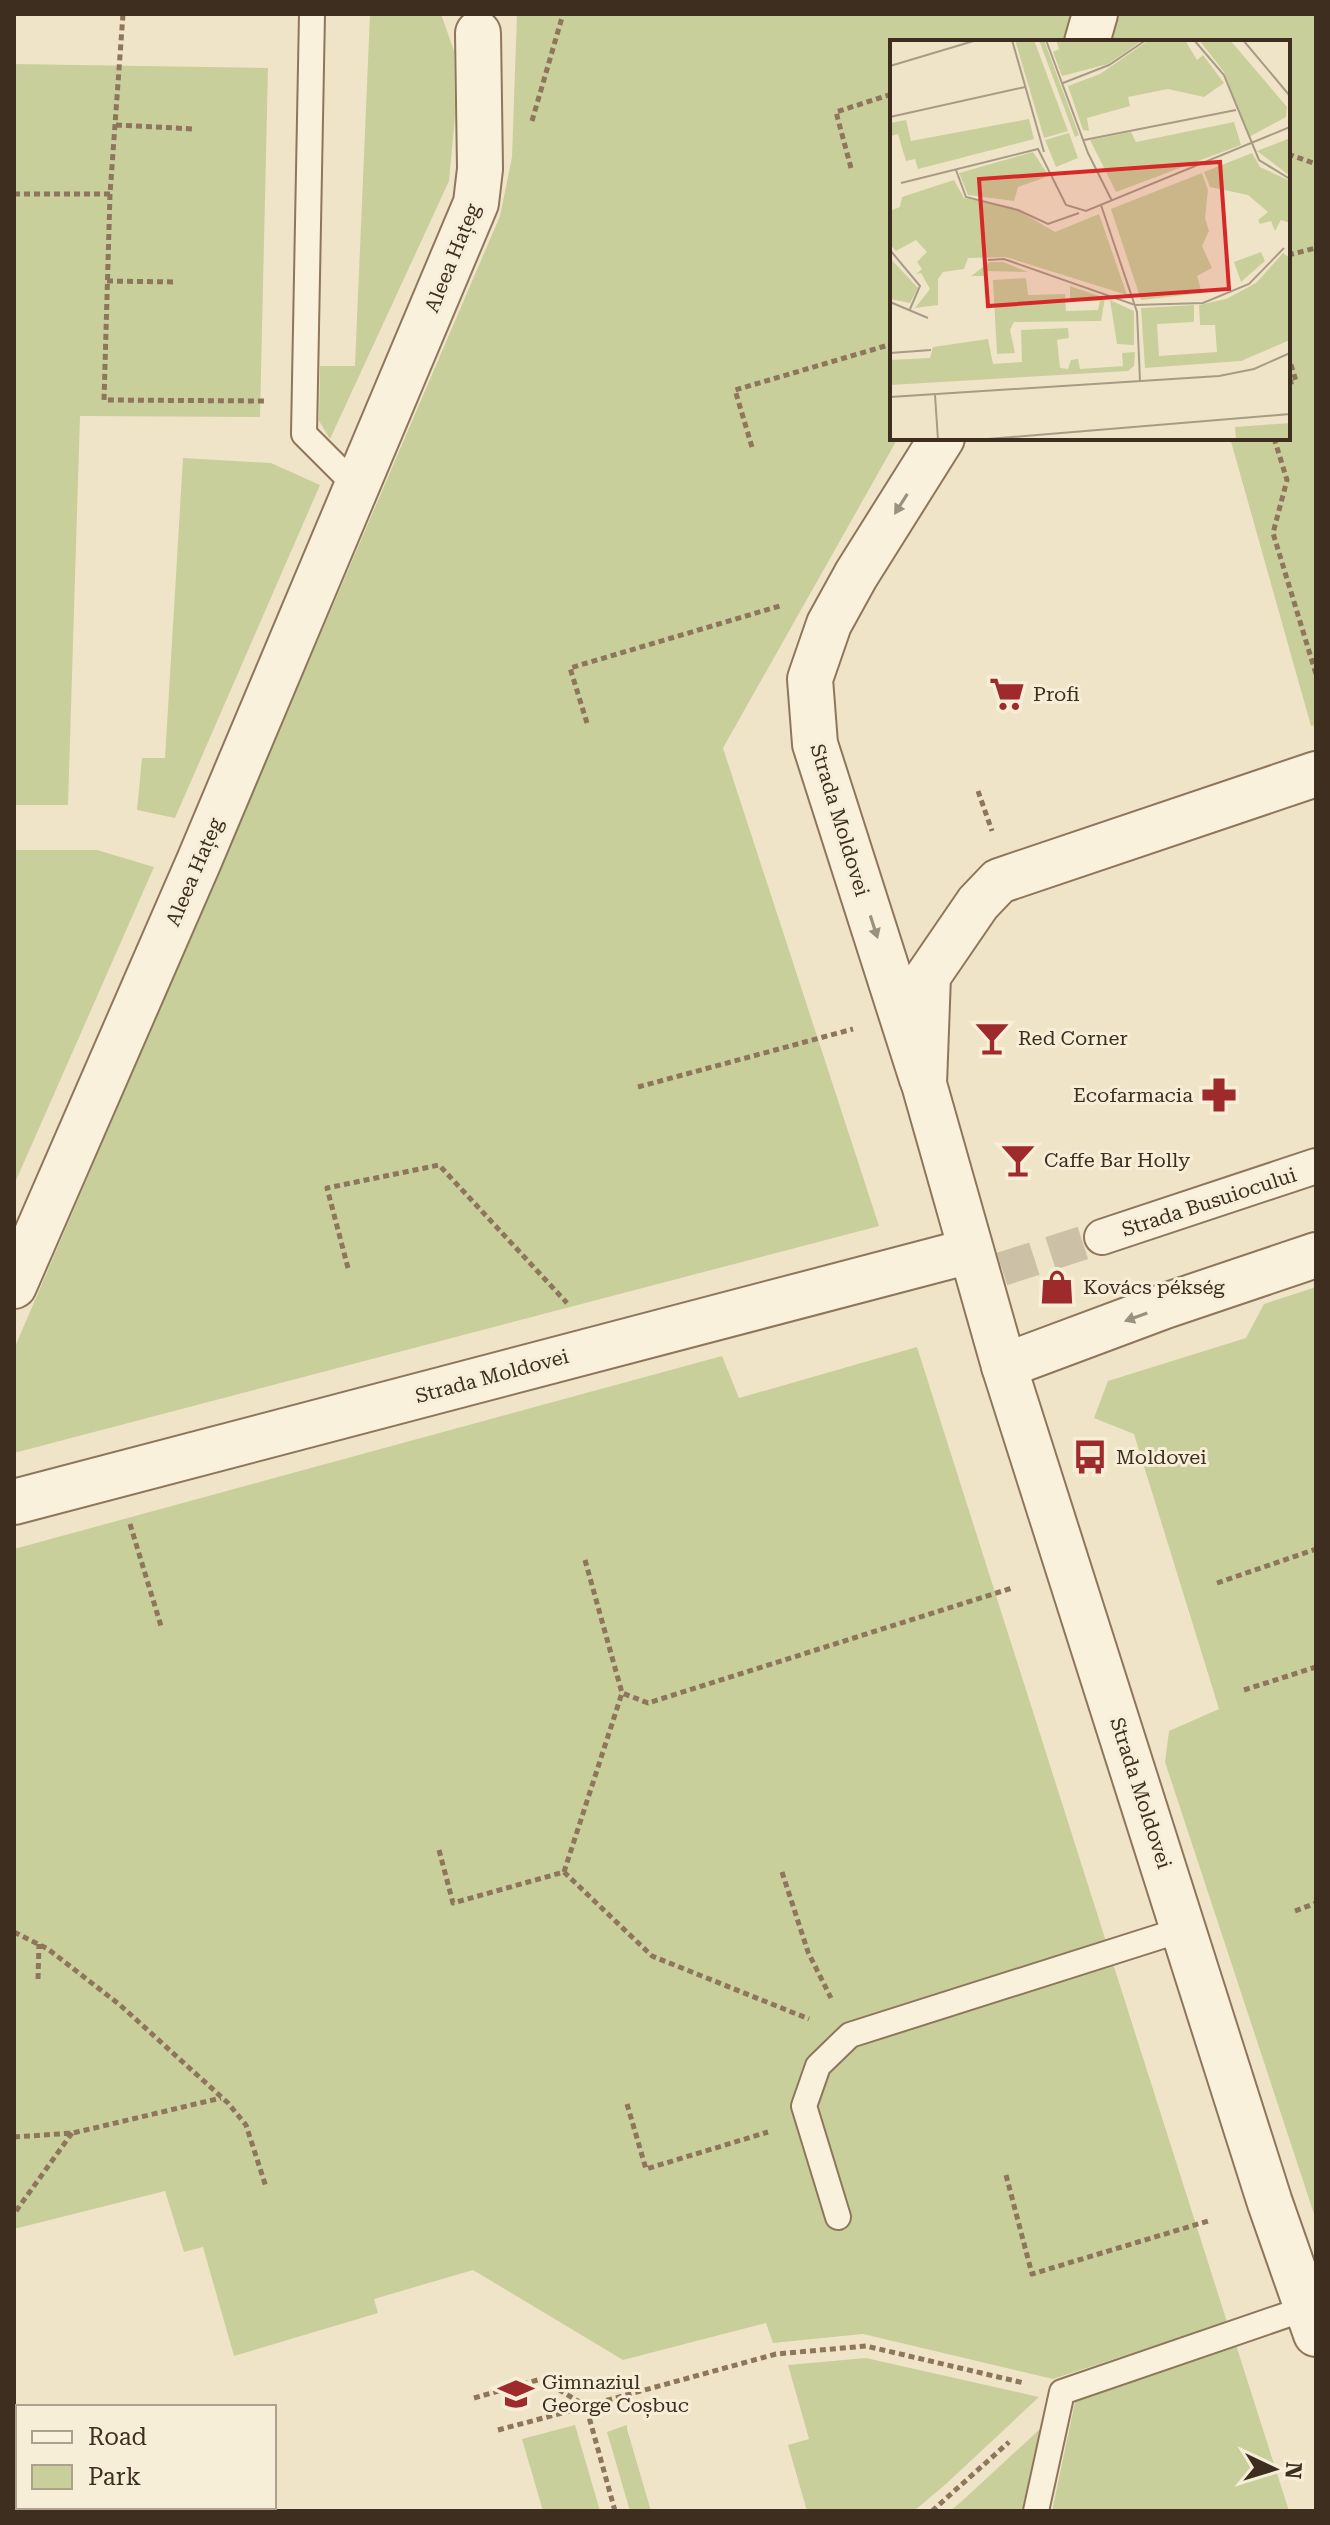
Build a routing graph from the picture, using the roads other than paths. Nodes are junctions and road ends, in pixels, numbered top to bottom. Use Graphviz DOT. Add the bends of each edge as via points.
graph roads {
  1 [pos="312,14"];
  2 [pos="1095,14"];
  3 [pos="478,24"];
  4 [pos="1088,40"];
  5 [pos="941,440"];
  6 [pos="357,487"];
  7 [pos="1316,774"];
  8 [pos="924,1084"];
  9 [pos="1316,1166"];
  10 [pos="1096,1239"];
  11 [pos="1316,1255"];
  12 [pos="19,1264"];
  13 [pos="988,1264"];
  14 [pos="1004,1366"];
  15 [pos="14,1502"];
  16 [pos="1184,1929"];
  17 [pos="838,2217"];
  18 [pos="1312,2321"];
  19 [pos="1036,2511"];
  1 -- 6 [label="lane" via="304,434"];
  2 -- 4 [label="street"];
  3 -- 6 [label="street, Aleea Hațeg" via="476,203"];
  5 -- 8 [label="street, Strada Moldovei, one-way" via="829,624 810,679 815,744"];
  6 -- 12 [label="street, Aleea Hațeg" via="193,876"];
  7 -- 8 [label="street, Strada Moldovei" via="999,881 928,976"];
  8 -- 13 [label="street, Strada Moldovei"];
  9 -- 10 [label="street, Strada Busuiocului"];
  11 -- 14 [label="street, one-way"];
  13 -- 14 [label="street, Strada Moldovei"];
  13 -- 15 [label="street, Strada Moldovei"];
  14 -- 16 [label="street, Strada Moldovei"];
  16 -- 17 [label="lane" via="850,2035 818,2066 804,2106"];
  16 -- 18 [label="street, Strada Moldovei"];
  18 -- 19 [label="lane" via="1062,2392"];
}
